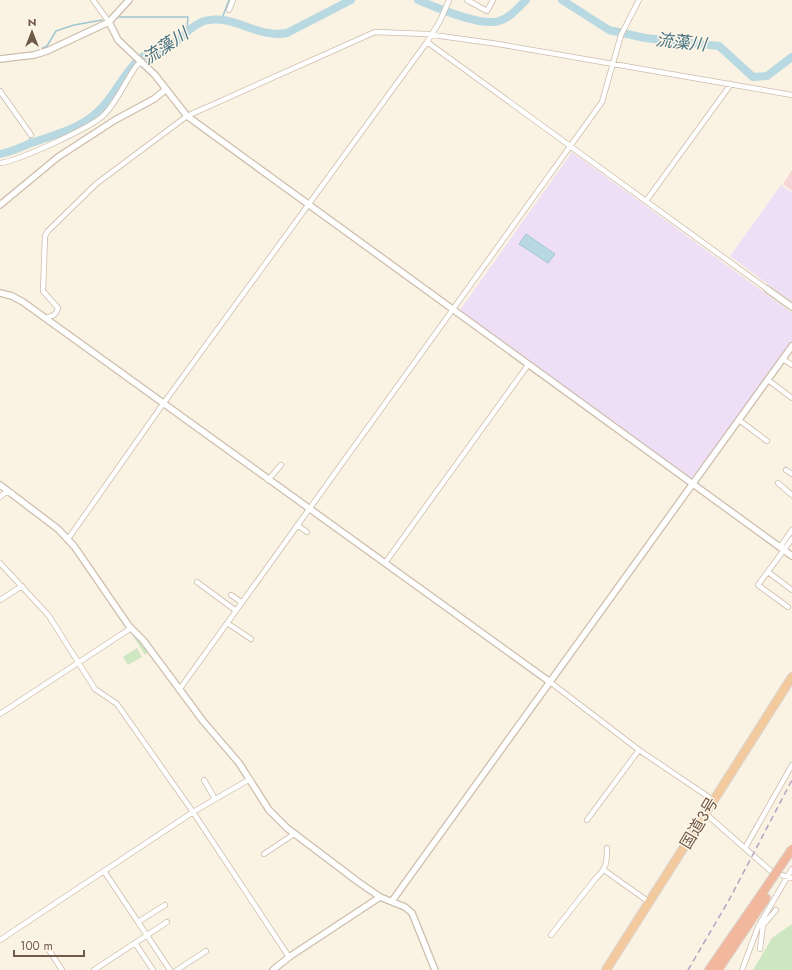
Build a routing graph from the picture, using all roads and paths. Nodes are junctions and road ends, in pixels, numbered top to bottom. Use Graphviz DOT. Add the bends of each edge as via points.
graph roads {
  1 [pos="93,0"];
  2 [pos="129,0"];
  3 [pos="233,0"];
  4 [pos="467,0"];
  5 [pos="493,0"];
  6 [pos="639,0"];
  7 [pos="448,2"];
  8 [pos="229,10"];
  9 [pos="109,22"];
  10 [pos="431,35"];
  11 [pos="427,42"];
  12 [pos="0,59"];
  13 [pos="142,62"];
  14 [pos="613,64"];
  15 [pos="732,84"];
  16 [pos="165,90"];
  17 [pos="0,91"];
  18 [pos="792,95"];
  19 [pos="187,116"];
  20 [pos="31,135"];
  21 [pos="571,146"];
  22 [pos="0,164"];
  23 [pos="646,201"];
  24 [pos="1,204"];
  25 [pos="309,205"];
  26 [pos="767,289"];
  27 [pos="0,293"];
  28 [pos="792,307"];
  29 [pos="452,310"];
  30 [pos="45,318"];
  31 [pos="792,346"];
  32 [pos="783,359"];
  33 [pos="528,365"];
  34 [pos="792,365"];
  35 [pos="768,380"];
  36 [pos="792,398"];
  37 [pos="163,404"];
  38 [pos="739,420"];
  39 [pos="767,441"];
  40 [pos="281,465"];
  41 [pos="786,470"];
  42 [pos="792,474"];
  43 [pos="268,480"];
  44 [pos="778,483"];
  45 [pos="694,484"];
  46 [pos="0,485"];
  47 [pos="12,493"];
  48 [pos="792,495"];
  49 [pos="0,497"];
  50 [pos="309,509"];
  51 [pos="297,525"];
  52 [pos="792,530"];
  53 [pos="307,532"];
  54 [pos="68,539"];
  55 [pos="792,539"];
  56 [pos="782,549"];
  57 [pos="792,556"];
  58 [pos="0,563"];
  59 [pos="385,563"];
  60 [pos="768,572"];
  61 [pos="197,582"];
  62 [pos="22,586"];
  63 [pos="792,590"];
  64 [pos="231,595"];
  65 [pos="0,600"];
  66 [pos="241,602"];
  67 [pos="788,607"];
  68 [pos="236,610"];
  69 [pos="227,623"];
  70 [pos="131,628"];
  71 [pos="251,639"];
  72 [pos="78,662"];
  73 [pos="792,677"];
  74 [pos="550,682"];
  75 [pos="179,690"];
  76 [pos="0,714"];
  77 [pos="639,750"];
  78 [pos="792,765"];
  79 [pos="250,779"];
  80 [pos="204,780"];
  81 [pos="216,799"];
  82 [pos="713,800"];
  83 [pos="193,812"];
  84 [pos="706,814"];
  85 [pos="587,820"];
  86 [pos="294,834"];
  87 [pos="607,848"];
  88 [pos="745,848"];
  89 [pos="792,849"];
  90 [pos="264,854"];
  91 [pos="792,857"];
  92 [pos="792,869"];
  93 [pos="604,870"];
  94 [pos="104,871"];
  95 [pos="790,877"];
  96 [pos="768,890"];
  97 [pos="380,897"];
  98 [pos="392,901"];
  99 [pos="649,902"];
  100 [pos="165,905"];
  101 [pos="776,910"];
  102 [pos="138,922"];
  103 [pos="168,922"];
  104 [pos="762,924"];
  105 [pos="147,935"];
  106 [pos="551,935"];
  107 [pos="0,940"];
  108 [pos="135,943"];
  109 [pos="760,949"];
  110 [pos="49,950"];
  111 [pos="206,951"];
  112 [pos="289,957"];
  113 [pos="100,968"];
  114 [pos="62,970"];
  115 [pos="94,970"];
  116 [pos="152,970"];
  117 [pos="170,970"];
  118 [pos="177,970"];
  119 [pos="273,970"];
  120 [pos="435,970"];
  121 [pos="606,970"];
  122 [pos="709,970"];
  123 [pos="718,970"];
  124 [pos="742,970"];
  1 -- 9 [label="street"];
  2 -- 9 [label="street"];
  3 -- 8 [label="street"];
  4 -- 5 [label="street" via="487,11"];
  6 -- 14 [label="street" via="616,48"];
  7 -- 10 [label="street"];
  9 -- 12 [label="street" via="40,53"];
  9 -- 13 [label="street" via="118,40"];
  10 -- 11 [label="street"];
  10 -- 14 [label="street"];
  10 -- 19 [label="street" via="375,32 365,35"];
  11 -- 21 [label="street"];
  11 -- 25 [label="street"];
  13 -- 16 [label="street"];
  13 -- 22 [label="street" via="137,65 110,107 98,120 14,160"];
  14 -- 15 [label="street"];
  14 -- 21 [label="street" via="602,102"];
  15 -- 18 [label="street"];
  15 -- 23 [label="street"];
  16 -- 19 [label="street"];
  16 -- 24 [label="street" via="58,157"];
  17 -- 20 [label="street"];
  19 -- 25 [label="street"];
  19 -- 30 [label="street" via="96,184 48,231 45,236 43,291 58,308 57,313"];
  21 -- 23 [label="street"];
  21 -- 29 [label="street"];
  23 -- 26 [label="street"];
  25 -- 29 [label="street"];
  25 -- 37 [label="street"];
  26 -- 28 [label="street"];
  27 -- 30 [label="street" via="12,296"];
  29 -- 33 [label="street"];
  29 -- 50 [label="street"];
  30 -- 37 [label="street"];
  31 -- 32 [label="street"];
  32 -- 34 [label="street"];
  32 -- 35 [label="street"];
  33 -- 45 [label="street"];
  33 -- 59 [label="street"];
  35 -- 36 [label="street"];
  35 -- 38 [label="street"];
  37 -- 43 [label="street"];
  37 -- 54 [label="street"];
  38 -- 39 [label="street"];
  38 -- 45 [label="street"];
  40 -- 43 [label="street"];
  41 -- 42 [label="street"];
  43 -- 50 [label="street"];
  44 -- 48 [label="street"];
  45 -- 56 [label="street"];
  45 -- 74 [label="street"];
  46 -- 47 [label="street"];
  47 -- 49 [label="street" via="5,493"];
  47 -- 54 [label="street"];
  50 -- 51 [label="street"];
  50 -- 59 [label="street"];
  51 -- 53 [label="street"];
  51 -- 66 [label="street"];
  52 -- 56 [label="street"];
  54 -- 70 [label="street"];
  55 -- 56 [label="street"];
  56 -- 57 [label="street"];
  56 -- 60 [label="street"];
  58 -- 62 [label="street"];
  59 -- 74 [label="street"];
  60 -- 63 [label="street"];
  60 -- 67 [label="street" via="758,585"];
  61 -- 68 [label="street"];
  62 -- 65 [label="street"];
  62 -- 72 [label="street" via="49,616"];
  64 -- 66 [label="street"];
  66 -- 68 [label="street"];
  68 -- 69 [label="street"];
  69 -- 71 [label="street"];
  69 -- 75 [label="street"];
  70 -- 72 [label="street"];
  70 -- 75 [label="street" via="143,640"];
  72 -- 76 [label="street"];
  72 -- 83 [label="street" via="95,689 117,704"];
  73 -- 82 [label="highway, 国道3号"];
  74 -- 77 [label="street"];
  74 -- 98 [label="street"];
  75 -- 79 [label="street"];
  77 -- 82 [label="street"];
  77 -- 85 [label="street"];
  78 -- 88 [label="street"];
  79 -- 81 [label="street"];
  79 -- 86 [label="street" via="269,810"];
  80 -- 81 [label="street"];
  81 -- 83 [label="street"];
  82 -- 84 [label="highway, 国道3号"];
  83 -- 94 [label="street"];
  83 -- 112 [label="street"];
  84 -- 88 [label="street"];
  84 -- 99 [label="highway, 国道3号"];
  86 -- 90 [label="street"];
  86 -- 97 [label="street"];
  87 -- 93 [label="street" via="607,863"];
  88 -- 95 [label="street" via="772,872"];
  89 -- 96 [label="highway, bridge"];
  91 -- 96 [label="highway"];
  92 -- 95 [label="street"];
  93 -- 99 [label="street"];
  93 -- 106 [label="street"];
  94 -- 102 [label="street"];
  94 -- 107 [label="street"];
  95 -- 104 [label="street"];
  96 -- 122 [label="highway"];
  96 -- 123 [label="highway"];
  97 -- 98 [label="street"];
  97 -- 112 [label="street"];
  98 -- 120 [label="street" via="412,913"];
  99 -- 121 [label="highway, 国道3号"];
  100 -- 102 [label="street"];
  101 -- 104 [label="street"];
  102 -- 105 [label="street"];
  103 -- 105 [label="street"];
  104 -- 109 [label="street"];
  104 -- 124 [label="street"];
  105 -- 108 [label="street"];
  105 -- 117 [label="street"];
  108 -- 113 [label="street"];
  108 -- 116 [label="street"];
  110 -- 114 [label="street"];
  111 -- 118 [label="street"];
  112 -- 119 [label="street"];
  113 -- 115 [label="street"];
}
